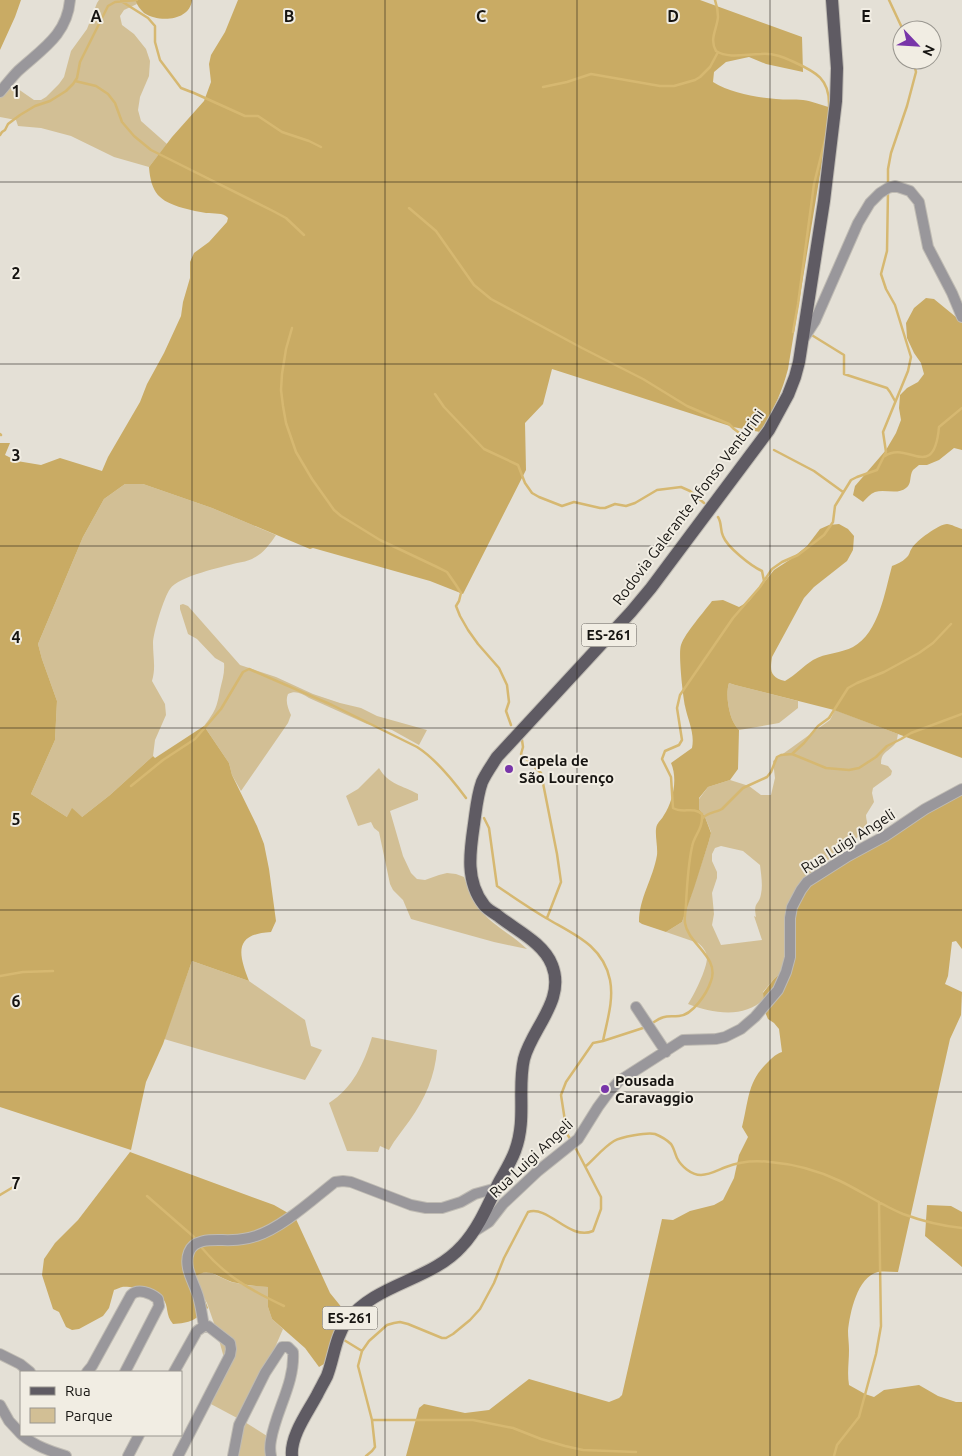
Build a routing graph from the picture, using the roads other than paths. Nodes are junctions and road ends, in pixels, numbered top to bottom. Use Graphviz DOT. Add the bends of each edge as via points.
graph roads {
  1 [pos="70,0"];
  2 [pos="832,0"];
  3 [pos="0,92"];
  4 [pos="962,317"];
  5 [pos="802,341"];
  6 [pos="962,789"];
  7 [pos="636,1007"];
  8 [pos="666,1052"];
  9 [pos="497,1188"];
  10 [pos="472,1233"];
  11 [pos="204,1326"];
  12 [pos="0,1354"];
  13 [pos="29,1371"];
  14 [pos="88,1371"];
  15 [pos="126,1371"];
  16 [pos="175,1371"];
  17 [pos="0,1405"];
  18 [pos="20,1432"];
  19 [pos="24,1436"];
  20 [pos="138,1436"];
  21 [pos="66,1456"];
  22 [pos="128,1456"];
  23 [pos="178,1456"];
  24 [pos="233,1456"];
  25 [pos="270,1456"];
  26 [pos="292,1456"];
  1 -- 3 [label="street" via="63,26"];
  2 -- 5 [label="main road, Rodovia Galerante Afonso Venturini / ES-261" via="837,59 836,100"];
  4 -- 5 [label="street" via="928,247 919,202 910,191 895,186 880,193 870,203 858,223 815,321"];
  5 -- 9 [label="main road, Rodovia Galerante Afonso Venturini / ES-261" via="795,377 770,430 631,612 497,757 477,798 469,858 477,892 484,905 545,952 552,965 555,982 550,1004 524,1058 520,1137"];
  6 -- 8 [label="street, Rua Luigi Angeli" via="807,882 792,907 790,957 786,972 767,1004 734,1033 716,1039 683,1040"];
  7 -- 8 [label="street"];
  8 -- 10 [label="street, Rua Luigi Angeli" via="608,1092 578,1140 538,1171 488,1222"];
  9 -- 10 [label="main road, Rodovia Galerante Afonso Venturini / ES-261"];
  9 -- 11 [label="street" via="442,1208 426,1208 351,1182 335,1182 275,1228 235,1240 198,1242 189,1252 187,1267 198,1296"];
  10 -- 26 [label="main road, ES-261" via="438,1266 368,1301 348,1320 340,1332 327,1375 295,1437"];
  11 -- 16 [label="street" via="197,1331"];
  11 -- 23 [label="street" via="230,1343 231,1352"];
  12 -- 13 [label="street"];
  14 -- 15 [label="street" via="129,1298 140,1291 156,1296 158,1306"];
  17 -- 18 [label="street"];
  19 -- 21 [label="street" via="41,1448"];
  20 -- 22 [label="street"];
  24 -- 25 [label="street" via="239,1425 265,1373 282,1347 288,1347 294,1357 290,1382 275,1422"];
}
